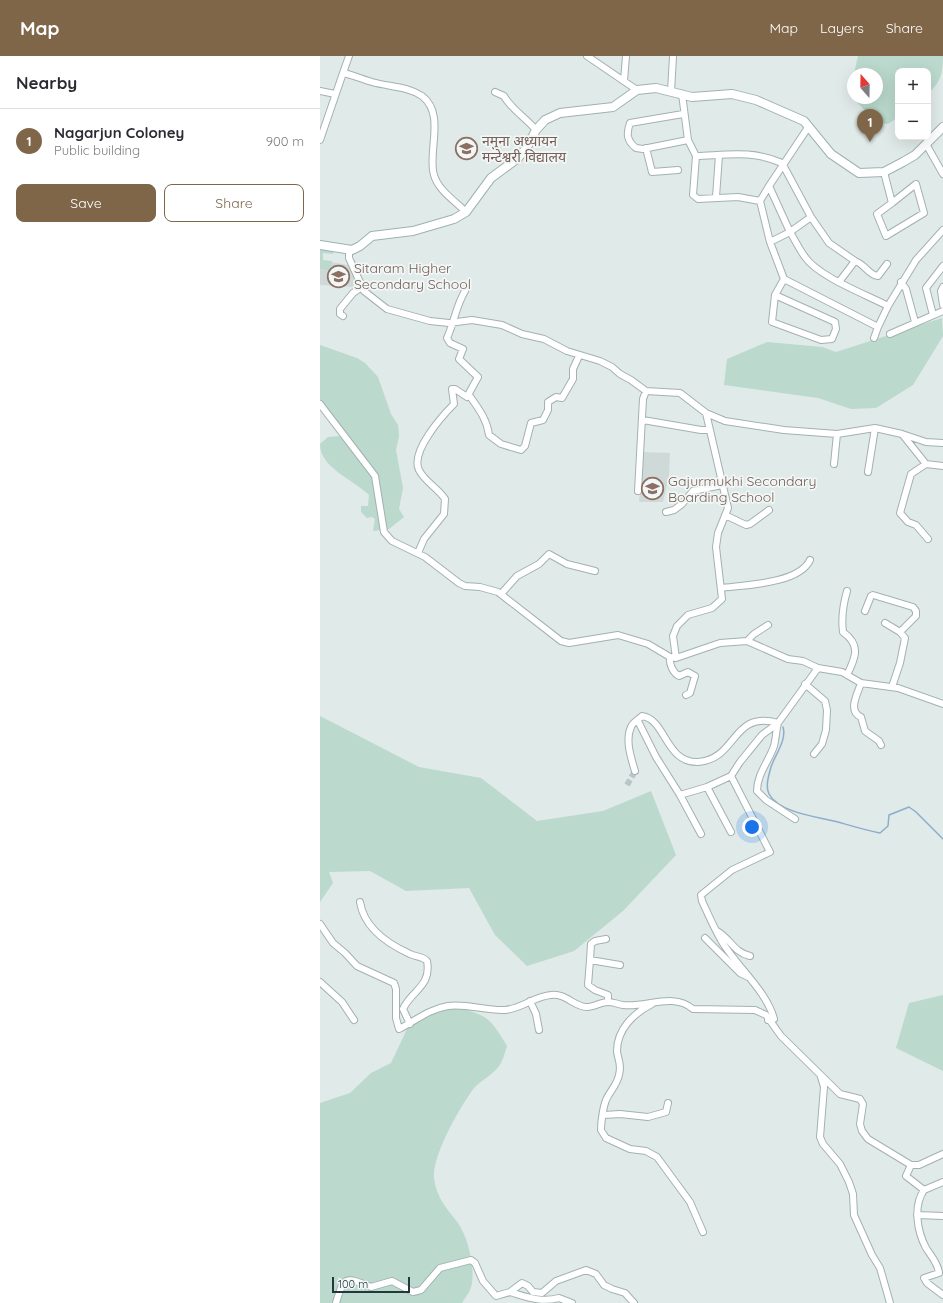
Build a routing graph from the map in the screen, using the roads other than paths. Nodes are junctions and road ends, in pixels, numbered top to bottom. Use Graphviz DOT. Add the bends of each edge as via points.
graph roads {
  1 [pos="348,56"];
  2 [pos="587,56"];
  3 [pos="626,56"];
  4 [pos="673,56"];
  5 [pos="343,72"];
  6 [pos="624,81"];
  7 [pos="637,90"];
  8 [pos="320,91"];
  9 [pos="495,92"];
  10 [pos="671,92"];
  11 [pos="335,94"];
  12 [pos="682,94"];
  13 [pos="683,114"];
  14 [pos="809,126"];
  15 [pos="943,126"];
  16 [pos="536,130"];
  17 [pos="320,140"];
  18 [pos="688,140"];
  19 [pos="926,144"];
  20 [pos="646,148"];
  21 [pos="719,155"];
  22 [pos="696,156"];
  23 [pos="782,163"];
  24 [pos="678,170"];
  25 [pos="884,172"];
  26 [pos="943,174"];
  27 [pos="769,186"];
  28 [pos="716,197"];
  29 [pos="760,201"];
  30 [pos="892,203"];
  31 [pos="466,212"];
  32 [pos="811,217"];
  33 [pos="943,230"];
  34 [pos="790,232"];
  35 [pos="770,242"];
  36 [pos="320,245"];
  37 [pos="349,249"];
  38 [pos="855,261"];
  39 [pos="887,264"];
  40 [pos="943,266"];
  41 [pos="784,279"];
  42 [pos="839,282"];
  43 [pos="901,282"];
  44 [pos="362,287"];
  45 [pos="943,287"];
  46 [pos="465,291"];
  47 [pos="775,295"];
  48 [pos="888,306"];
  49 [pos="943,306"];
  50 [pos="943,311"];
  51 [pos="933,315"];
  52 [pos="343,316"];
  53 [pos="915,322"];
  54 [pos="454,323"];
  55 [pos="878,327"];
  56 [pos="890,334"];
  57 [pos="874,338"];
  58 [pos="579,356"];
  59 [pos="646,391"];
  60 [pos="469,395"];
  61 [pos="320,404"];
  62 [pos="706,413"];
  63 [pos="643,420"];
  64 [pos="875,428"];
  65 [pos="710,430"];
  66 [pos="837,434"];
  67 [pos="902,434"];
  68 [pos="943,443"];
  69 [pos="834,464"];
  70 [pos="926,464"];
  71 [pos="943,466"];
  72 [pos="868,472"];
  73 [pos="722,485"];
  74 [pos="638,491"];
  75 [pos="769,510"];
  76 [pos="666,512"];
  77 [pos="726,515"];
  78 [pos="928,539"];
  79 [pos="418,553"];
  80 [pos="810,560"];
  81 [pos="595,571"];
  82 [pos="721,588"];
  83 [pos="847,591"];
  84 [pos="501,594"];
  85 [pos="865,611"];
  86 [pos="885,624"];
  87 [pos="768,625"];
  88 [pos="900,632"];
  89 [pos="747,641"];
  90 [pos="673,658"];
  91 [pos="818,668"];
  92 [pos="847,675"];
  93 [pos="861,683"];
  94 [pos="806,684"];
  95 [pos="892,687"];
  96 [pos="686,695"];
  97 [pos="943,704"];
  98 [pos="638,721"];
  99 [pos="778,723"];
  100 [pos="881,745"];
  101 [pos="814,754"];
  102 [pos="635,771"];
  103 [pos="732,776"];
  104 [pos="707,787"];
  105 [pos="680,796"];
  106 [pos="795,819"];
  107 [pos="730,832"];
  108 [pos="701,834"];
  109 [pos="360,902"];
  110 [pos="320,924"];
  111 [pos="717,931"];
  112 [pos="705,938"];
  113 [pos="606,939"];
  114 [pos="750,956"];
  115 [pos="590,960"];
  116 [pos="620,964"];
  117 [pos="750,977"];
  118 [pos="320,982"];
  119 [pos="608,998"];
  120 [pos="530,1001"];
  121 [pos="659,1001"];
  122 [pos="354,1020"];
  123 [pos="768,1020"];
  124 [pos="410,1024"];
  125 [pos="539,1030"];
  126 [pos="821,1076"];
  127 [pos="668,1103"];
  128 [pos="604,1115"];
  129 [pos="943,1154"];
  130 [pos="911,1165"];
  131 [pos="943,1182"];
  132 [pos="924,1190"];
  133 [pos="917,1215"];
  134 [pos="943,1216"];
  135 [pos="703,1232"];
  136 [pos="941,1273"];
  137 [pos="510,1292"];
  138 [pos="943,1295"];
  139 [pos="336,1303"];
  140 [pos="572,1303"];
  141 [pos="634,1303"];
  142 [pos="890,1303"];
  1 -- 5 [label="street"];
  2 -- 6 [label="street"];
  3 -- 6 [label="street"];
  4 -- 10 [label="street"];
  5 -- 11 [label="street"];
  5 -- 31 [label="street" via="373,82 402,87 427,101 435,131 434,176 440,187"];
  6 -- 7 [label="street"];
  7 -- 10 [label="main road" via="656,88"];
  7 -- 16 [label="main road" via="613,107 560,113 545,120"];
  8 -- 11 [label="street"];
  9 -- 16 [label="street" via="504,96"];
  10 -- 12 [label="main road"];
  11 -- 17 [label="street"];
  12 -- 13 [label="street"];
  12 -- 14 [label="main road" via="692,97 732,94 756,100 794,116"];
  13 -- 18 [label="street"];
  13 -- 20 [label="street" via="630,124 628,139 636,148"];
  14 -- 23 [label="street"];
  14 -- 25 [label="main road" via="831,154 859,173"];
  15 -- 19 [label="main road"];
  16 -- 31 [label="main road" via="518,158 491,178"];
  18 -- 20 [label="street"];
  18 -- 22 [label="street"];
  19 -- 25 [label="main road" via="915,155"];
  19 -- 26 [label="street"];
  20 -- 24 [label="street" via="652,172"];
  21 -- 22 [label="street"];
  21 -- 23 [label="street" via="743,153"];
  21 -- 28 [label="street"];
  22 -- 28 [label="street" via="692,195 698,199"];
  23 -- 27 [label="street"];
  23 -- 32 [label="street"];
  25 -- 30 [label="street"];
  27 -- 29 [label="street"];
  27 -- 34 [label="street"];
  28 -- 29 [label="street"];
  29 -- 35 [label="street"];
  30 -- 30 [label="street" via="876,214 886,236 924,213 916,184"];
  31 -- 37 [label="main road" via="450,221 413,231 372,236 360,246"];
  32 -- 34 [label="street"];
  32 -- 38 [label="street" via="829,243"];
  33 -- 43 [label="street" via="916,260"];
  34 -- 35 [label="street"];
  34 -- 42 [label="street" via="805,258"];
  35 -- 41 [label="street"];
  36 -- 37 [label="main road"];
  37 -- 44 [label="street" via="349,258"];
  38 -- 39 [label="street" via="872,275 878,276"];
  38 -- 42 [label="street"];
  40 -- 51 [label="street" via="926,288"];
  41 -- 47 [label="street"];
  41 -- 55 [label="street"];
  42 -- 48 [label="street"];
  43 -- 48 [label="street"];
  43 -- 53 [label="street" via="906,290"];
  44 -- 52 [label="street" via="348,297 340,309"];
  44 -- 54 [label="street" via="387,309 430,321"];
  45 -- 49 [label="street"];
  46 -- 54 [label="street" via="459,302"];
  47 -- 47 [label="street" via="835,322 836,329 832,339 821,340 772,322"];
  48 -- 55 [label="street"];
  50 -- 51 [label="street"];
  51 -- 53 [label="street"];
  53 -- 56 [label="street"];
  54 -- 58 [label="street" via="466,320 499,324"];
  54 -- 60 [label="street" via="448,341 463,349 459,359 478,376"];
  55 -- 57 [label="street"];
  58 -- 59 [label="street" via="612,367"];
  58 -- 60 [label="street" via="573,369 573,379 562,398 556,397 548,402 548,410 543,420 531,424 525,446 521,450 501,444 489,435 484,416"];
  59 -- 62 [label="street" via="680,393"];
  59 -- 63 [label="street" via="643,399"];
  60 -- 79 [label="street" via="467,397 452,389 454,404 436,422 418,454 418,469 445,499 444,514 424,539"];
  61 -- 79 [label="street" via="375,476 384,532 392,541"];
  62 -- 65 [label="street"];
  62 -- 66 [label="street" via="743,425"];
  63 -- 65 [label="street"];
  63 -- 74 [label="street"];
  64 -- 66 [label="street"];
  64 -- 67 [label="street"];
  64 -- 72 [label="street"];
  65 -- 73 [label="street" via="718,457"];
  66 -- 69 [label="street"];
  67 -- 68 [label="street" via="926,442"];
  67 -- 70 [label="street"];
  70 -- 71 [label="street"];
  70 -- 78 [label="street" via="911,474 900,513 908,522 916,525"];
  73 -- 76 [label="street" via="693,491 682,504"];
  73 -- 77 [label="street" via="728,508"];
  75 -- 77 [label="street" via="746,525"];
  77 -- 82 [label="street" via="718,533 716,547"];
  79 -- 84 [label="street" via="465,586 480,586"];
  80 -- 82 [label="street" via="793,576"];
  81 -- 84 [label="street" via="567,564 549,554 539,564 517,576"];
  82 -- 90 [label="street" via="722,599 712,608 688,615 677,626 673,636"];
  83 -- 92 [label="street" via="843,604 843,632 853,639 856,650"];
  84 -- 90 [label="street" via="560,641 618,635 648,644"];
  85 -- 88 [label="street" via="873,595 913,607 916,616"];
  86 -- 88 [label="street"];
  87 -- 89 [label="street"];
  88 -- 95 [label="street" via="905,642"];
  89 -- 90 [label="street" via="720,643"];
  89 -- 91 [label="street" via="788,659 803,661"];
  90 -- 96 [label="street" via="670,662 675,674 679,676 688,672 695,676 692,690"];
  91 -- 92 [label="street"];
  91 -- 94 [label="street"];
  92 -- 93 [label="street"];
  93 -- 95 [label="street"];
  93 -- 100 [label="street" via="854,711 861,717 865,731"];
  94 -- 99 [label="street"];
  94 -- 101 [label="street" via="825,701 827,710 822,744"];
  95 -- 97 [label="street"];
  98 -- 99 [label="street" via="642,716 648,717 659,728 664,739 678,756 697,762 712,759 721,753 755,720 764,719"];
  98 -- 102 [label="street" via="634,722 629,732 629,750"];
  98 -- 105 [label="street"];
  99 -- 103 [label="street" via="762,735"];
  99 -- 106 [label="street" via="774,745 764,765 757,791"];
  103 -- 104 [label="street"];
  103 -- 111 [label="street" via="770,852 732,870 701,895"];
  104 -- 105 [label="street"];
  104 -- 107 [label="street"];
  105 -- 108 [label="street"];
  109 -- 124 [label="street" via="365,920 392,945 427,961 428,970 424,984 403,1008"];
  110 -- 124 [label="street" via="333,943 357,966 394,984 399,1030"];
  111 -- 114 [label="street" via="726,936 741,954"];
  111 -- 117 [label="street"];
  112 -- 117 [label="street" via="740,973"];
  113 -- 115 [label="street" via="595,940"];
  115 -- 116 [label="street"];
  115 -- 119 [label="street" via="588,985 608,995"];
  117 -- 123 [label="street" via="772,1011 774,1019"];
  118 -- 122 [label="street" via="336,996"];
  120 -- 121 [label="street" via="555,994 587,1007 607,1002 622,1005"];
  120 -- 124 [label="street" via="508,1010 449,1005 424,1014"];
  120 -- 125 [label="street"];
  121 -- 123 [label="street" via="687,1004 693,1009 754,1010 766,1015"];
  121 -- 128 [label="street" via="627,1021 618,1042 617,1053 621,1063 619,1076 607,1099"];
  123 -- 126 [label="street"];
  126 -- 130 [label="street" via="840,1094 860,1099 863,1104 860,1124 865,1136"];
  126 -- 142 [label="street" via="824,1087 820,1137 840,1164 849,1182 853,1194 854,1215 880,1268"];
  127 -- 128 [label="street" via="666,1112 648,1117"];
  128 -- 135 [label="street" via="601,1130 606,1138 657,1157 690,1202"];
  129 -- 130 [label="street" via="919,1165"];
  130 -- 132 [label="street" via="906,1176"];
  131 -- 132 [label="street"];
  132 -- 133 [label="street" via="919,1200"];
  133 -- 134 [label="street"];
  133 -- 136 [label="street" via="920,1237"];
  136 -- 138 [label="street" via="924,1278"];
  137 -- 139 [label="street" via="496,1296 483,1282 475,1263 471,1260 440,1268 421,1290 413,1292 392,1281 371,1287 353,1280 346,1281 341,1287"];
  137 -- 140 [label="street" via="539,1301 559,1298"];
  137 -- 141 [label="street" via="522,1283 533,1292 542,1293 556,1281 586,1270 596,1274 604,1285 625,1293"];
}
